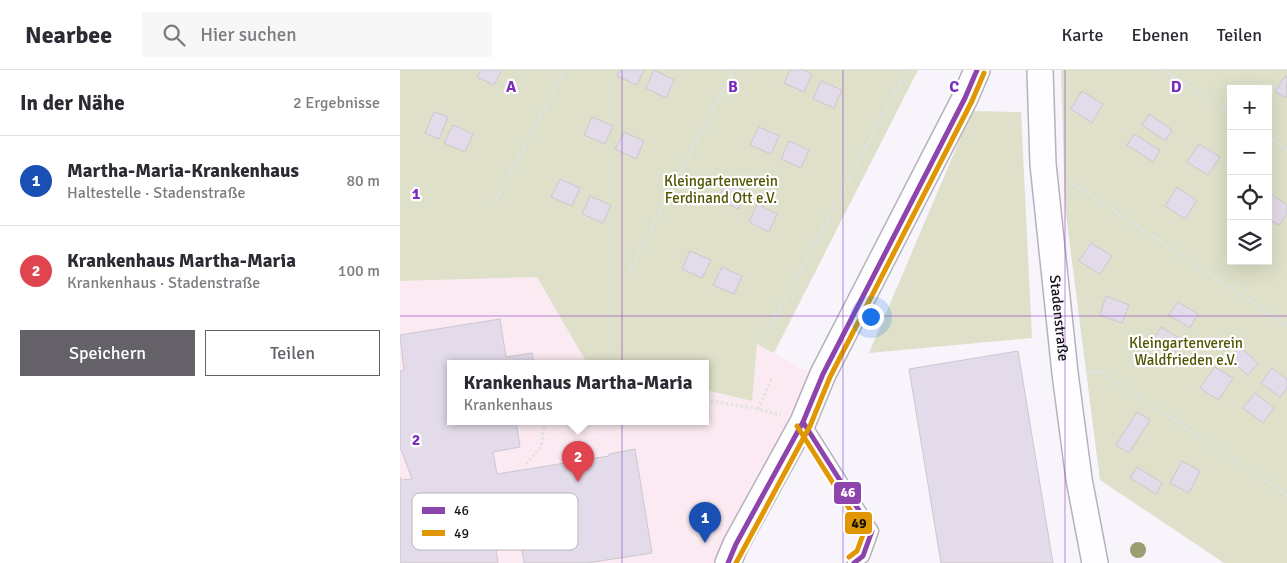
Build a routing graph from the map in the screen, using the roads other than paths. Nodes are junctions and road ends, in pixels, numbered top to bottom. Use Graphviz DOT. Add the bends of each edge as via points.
graph roads {
  1 [pos="977,70"];
  2 [pos="1040,70"];
  3 [pos="803,422"];
  4 [pos="728,563"];
  5 [pos="854,563"];
  6 [pos="1095,563"];
  1 -- 3 [label="street" via="823,374"];
  2 -- 6 [label="street, Stadenstraße" via="1043,164 1065,373 1079,479"];
  3 -- 4 [label="street"];
  3 -- 5 [label="lane" via="872,531 863,556"];
}
